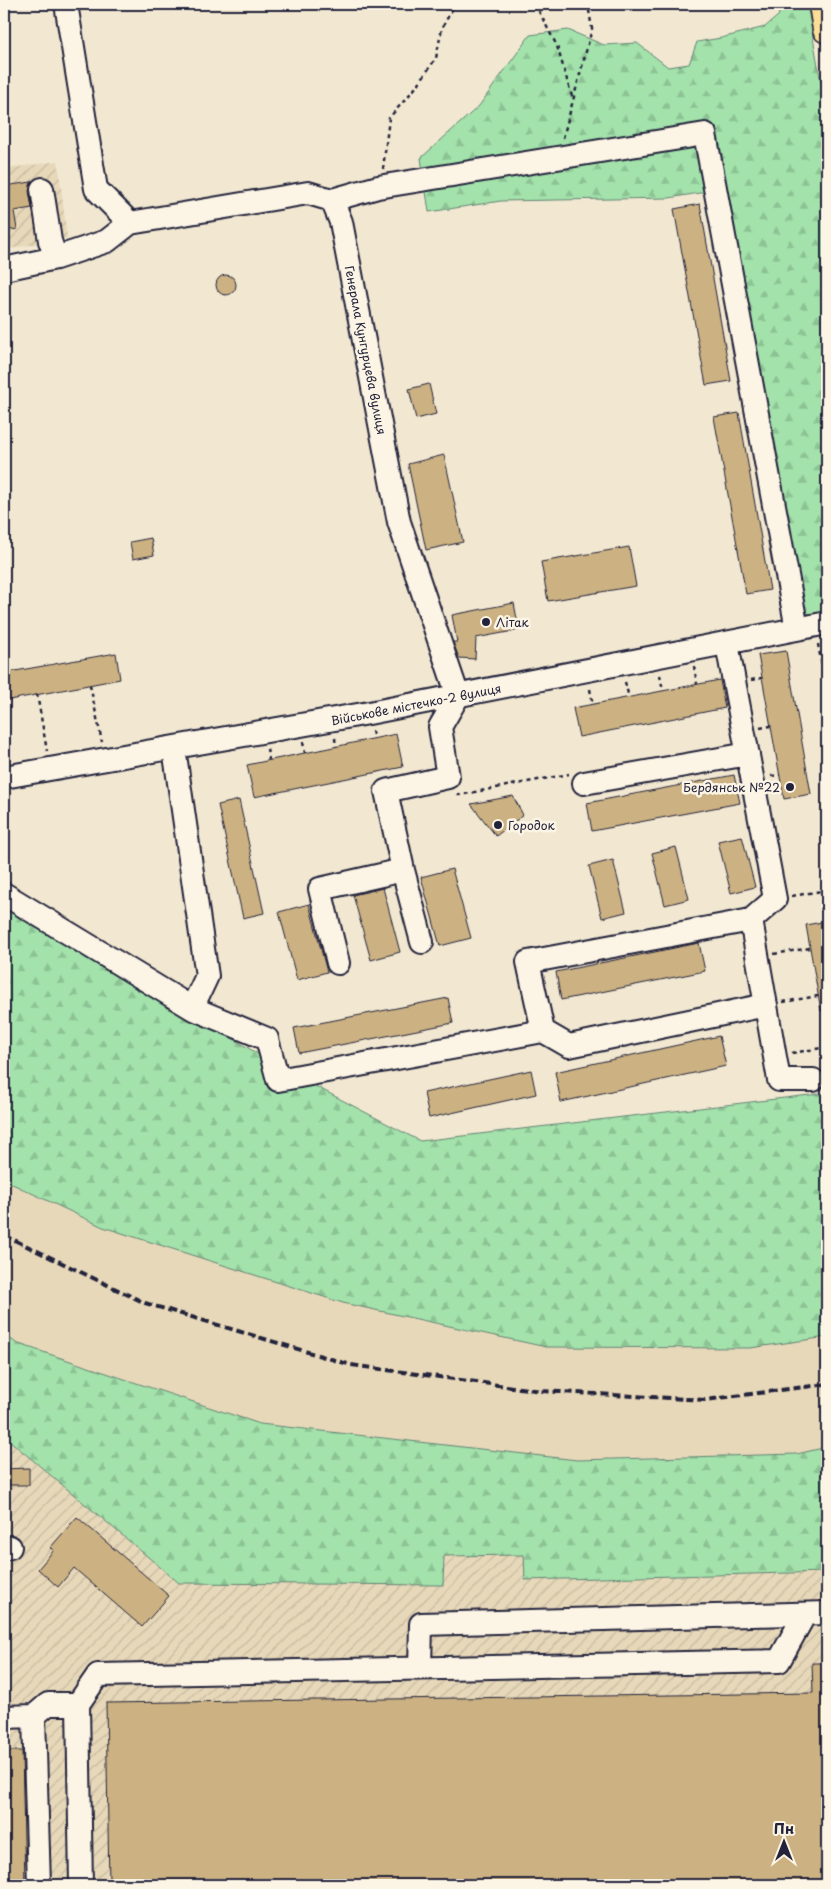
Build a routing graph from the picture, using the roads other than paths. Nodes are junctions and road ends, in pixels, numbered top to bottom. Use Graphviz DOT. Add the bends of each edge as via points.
graph roads {
  1 [pos="66,4"];
  2 [pos="823,4"];
  3 [pos="827,29"];
  4 [pos="42,189"];
  5 [pos="332,200"];
  6 [pos="130,223"];
  7 [pos="56,258"];
  8 [pos="4,269"];
  9 [pos="813,626"];
  10 [pos="727,644"];
  11 [pos="458,696"];
  12 [pos="174,748"];
  13 [pos="748,754"];
  14 [pos="4,777"];
  15 [pos="584,783"];
  16 [pos="403,870"];
  17 [pos="4,894"];
  18 [pos="751,920"];
  19 [pos="422,942"];
  20 [pos="338,963"];
  21 [pos="766,1005"];
  22 [pos="192,1008"];
  23 [pos="543,1031"];
  24 [pos="813,1080"];
  25 [pos="827,1613"];
  26 [pos="804,1614"];
  27 [pos="420,1668"];
  28 [pos="78,1704"];
  29 [pos="34,1716"];
  30 [pos="4,1717"];
  31 [pos="38,1885"];
  32 [pos="81,1885"];
  1 -- 6 [label="street" via="96,190"];
  2 -- 3 [label="main road"];
  4 -- 7 [label="street"];
  5 -- 6 [label="street" via="308,193"];
  5 -- 9 [label="street" via="378,188 705,134"];
  5 -- 11 [label="street, Генерала Кунгурцева вулиця" via="341,222 399,522"];
  6 -- 7 [label="street" via="106,241"];
  7 -- 8 [label="street"];
  9 -- 10 [label="street, Військове містечко-2 вулиця"];
  10 -- 11 [label="street, Військове містечко-2 вулиця"];
  10 -- 13 [label="street"];
  11 -- 12 [label="street, Військове містечко-2 вулиця"];
  11 -- 16 [label="street" via="440,727 448,777 386,791"];
  12 -- 14 [label="street, Військове містечко-2 вулиця"];
  12 -- 22 [label="street" via="207,976"];
  13 -- 15 [label="street"];
  13 -- 18 [label="street" via="775,899"];
  16 -- 19 [label="street"];
  16 -- 20 [label="street" via="320,889"];
  17 -- 22 [label="street"];
  18 -- 21 [label="street"];
  18 -- 23 [label="street" via="528,962"];
  21 -- 23 [label="street" via="569,1046"];
  21 -- 24 [label="street" via="779,1080"];
  22 -- 23 [label="street" via="266,1039 278,1080"];
  25 -- 26 [label="street"];
  26 -- 27 [label="street" via="779,1661"];
  26 -- 27 [label="street" via="421,1624"];
  27 -- 28 [label="street" via="98,1675"];
  28 -- 29 [label="street" via="48,1704"];
  28 -- 32 [label="street"];
  29 -- 30 [label="street"];
  29 -- 31 [label="street"];
}
